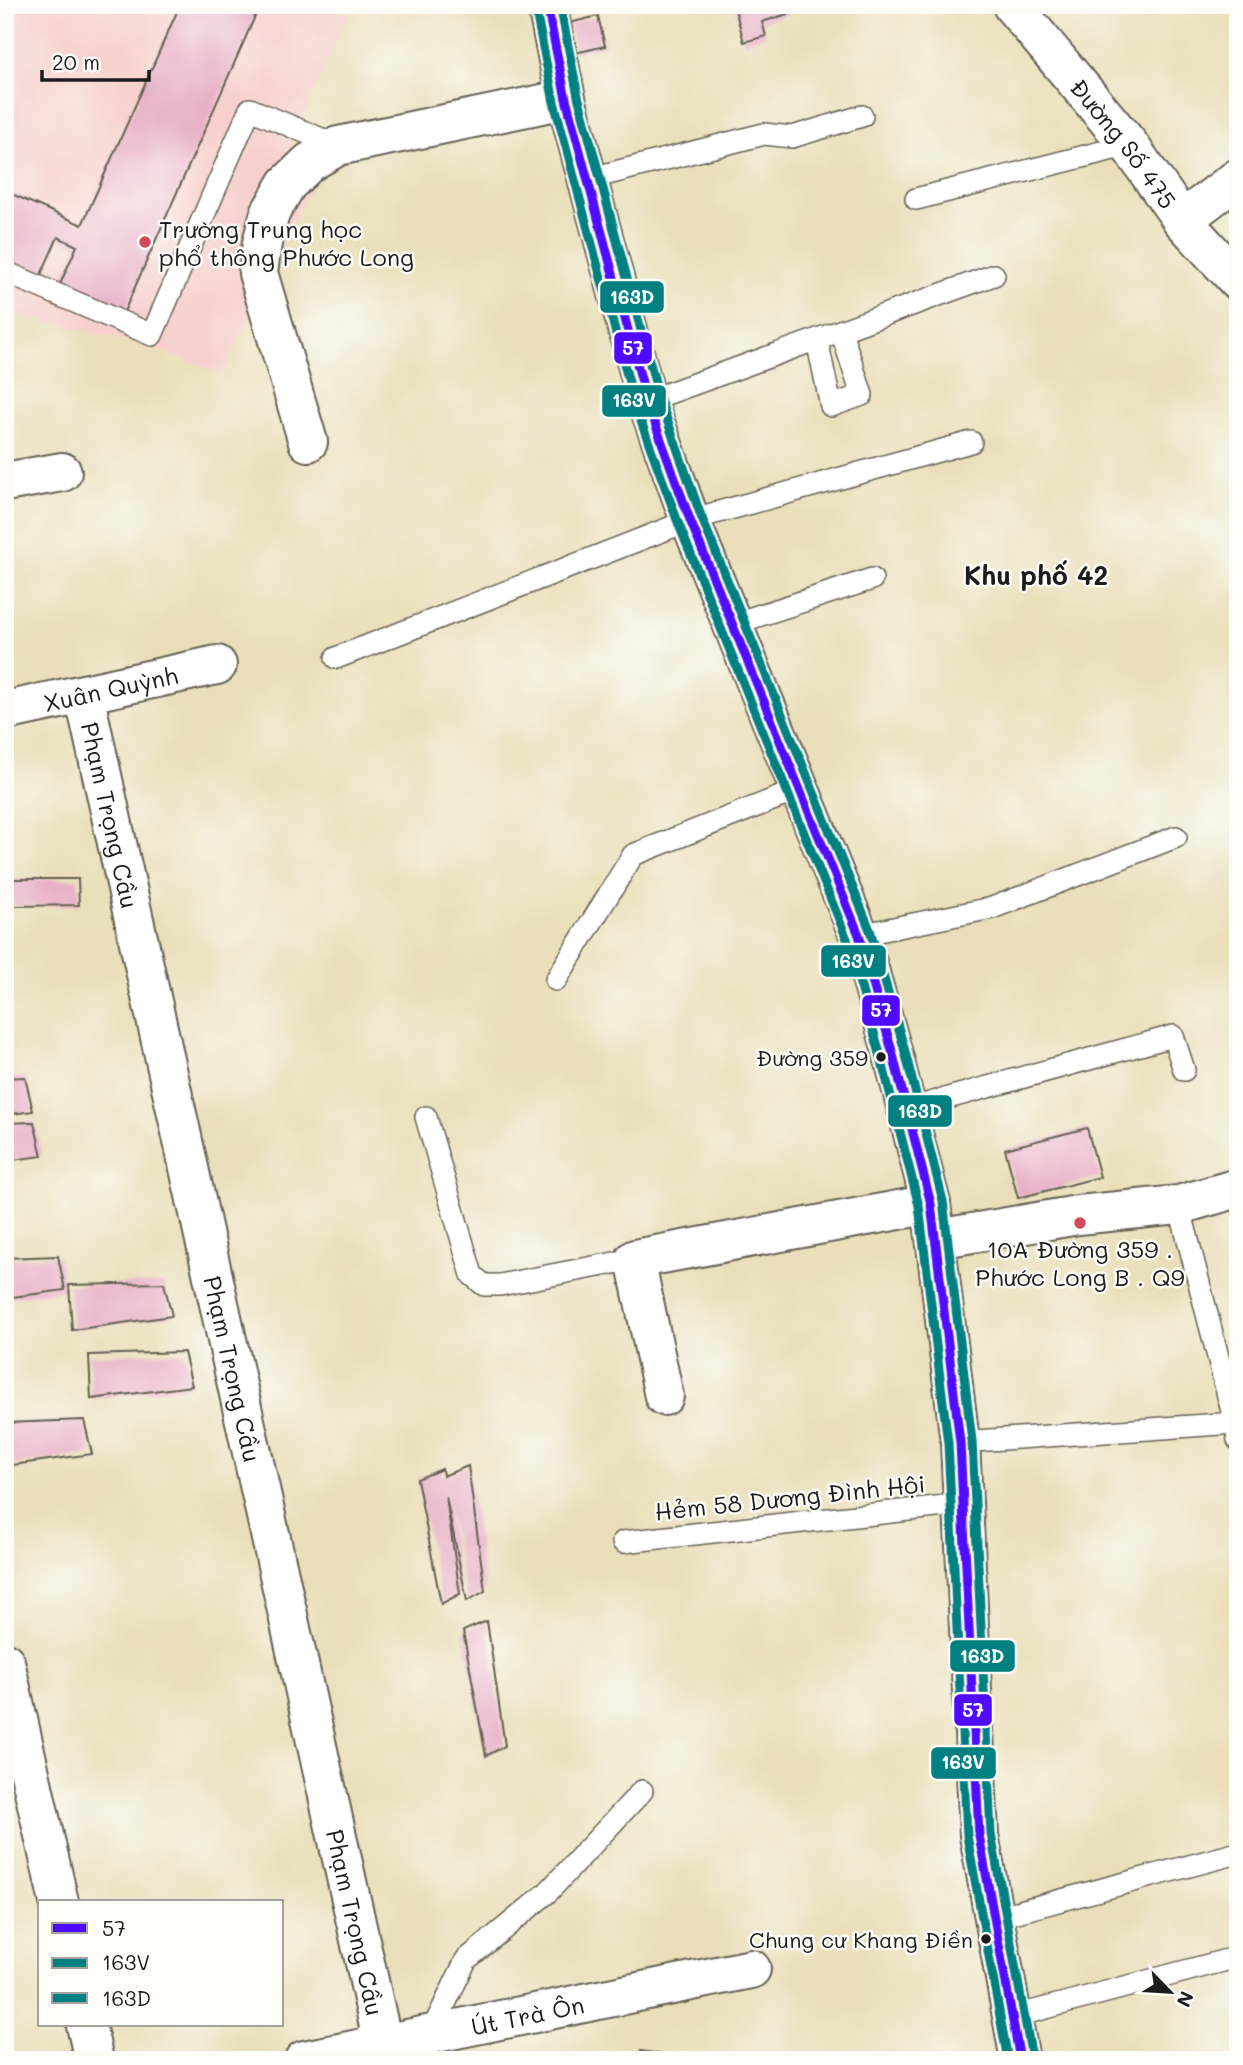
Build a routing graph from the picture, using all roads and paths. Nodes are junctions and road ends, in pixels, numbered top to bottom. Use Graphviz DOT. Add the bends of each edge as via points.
graph roads {
  1 [pos="547,5"];
  2 [pos="1013,5"];
  3 [pos="566,99"];
  4 [pos="862,116"];
  5 [pos="1129,145"];
  6 [pos="338,146"];
  7 [pos="1238,178"];
  8 [pos="589,179"];
  9 [pos="916,199"];
  10 [pos="1182,220"];
  11 [pos="5,272"];
  12 [pos="994,275"];
  13 [pos="1238,281"];
  14 [pos="841,331"];
  15 [pos="817,340"];
  16 [pos="648,401"];
  17 [pos="308,442"];
  18 [pos="971,442"];
  19 [pos="62,472"];
  20 [pos="5,482"];
  21 [pos="690,520"];
  22 [pos="872,579"];
  23 [pos="733,624"];
  24 [pos="336,658"];
  25 [pos="217,666"];
  26 [pos="84,694"];
  27 [pos="5,711"];
  28 [pos="800,789"];
  29 [pos="1176,837"];
  30 [pos="859,934"];
  31 [pos="556,979"];
  32 [pos="1184,1070"];
  33 [pos="908,1109"];
  34 [pos="426,1117"];
  35 [pos="1238,1188"];
  36 [pos="1179,1205"];
  37 [pos="934,1221"];
  38 [pos="635,1259"];
  39 [pos="1228,1357"];
  40 [pos="664,1396"];
  41 [pos="1236,1432"];
  42 [pos="960,1442"];
  43 [pos="963,1504"];
  44 [pos="623,1542"];
  45 [pos="5,1662"];
  46 [pos="12,1722"];
  47 [pos="642,1791"];
  48 [pos="1238,1853"];
  49 [pos="58,1900"];
  50 [pos="994,1918"];
  51 [pos="1238,1957"];
  52 [pos="751,1969"];
  53 [pos="1013,2017"];
  54 [pos="86,2026"];
  55 [pos="429,2035"];
  56 [pos="383,2044"];
  57 [pos="94,2060"];
  58 [pos="304,2060"];
  59 [pos="1020,2060"];
  1 -- 3 [label="street"];
  2 -- 5 [label="street, Đường Số 475"];
  3 -- 6 [label="street"];
  3 -- 8 [label="street"];
  4 -- 8 [label="lane" via="792,137 764,134"];
  5 -- 9 [label="lane"];
  5 -- 10 [label="street, Đường Số 475"];
  6 -- 11 [label="lane" via="250,109 152,335"];
  6 -- 17 [label="street" via="310,162 287,184 271,213 258,273"];
  7 -- 10 [label="street"];
  8 -- 16 [label="street"];
  10 -- 13 [label="street, Đường Số 475"];
  12 -- 14 [label="lane"];
  14 -- 15 [label="lane"];
  14 -- 15 [label="lane" via="862,395 831,406"];
  15 -- 16 [label="lane"];
  16 -- 21 [label="street"];
  18 -- 21 [label="lane"];
  19 -- 20 [label="street"];
  21 -- 23 [label="street"];
  21 -- 24 [label="lane"];
  22 -- 23 [label="lane"];
  23 -- 28 [label="street"];
  25 -- 26 [label="street, Xuân Quỳnh"];
  26 -- 27 [label="street, Xuân Quỳnh"];
  26 -- 56 [label="street, Phạm Trọng Cầu"];
  28 -- 30 [label="street"];
  28 -- 31 [label="lane" via="633,855"];
  29 -- 30 [label="lane" via="992,908"];
  30 -- 33 [label="street"];
  32 -- 33 [label="lane" via="1173,1036"];
  33 -- 37 [label="street"];
  34 -- 38 [label="lane" via="472,1275 484,1285"];
  35 -- 36 [label="street"];
  36 -- 37 [label="street"];
  36 -- 39 [label="lane"];
  37 -- 38 [label="street"];
  37 -- 42 [label="street"];
  38 -- 40 [label="street"];
  39 -- 41 [label="lane"];
  41 -- 42 [label="lane"];
  42 -- 43 [label="street"];
  43 -- 44 [label="lane, Hẻm 58 Dương Đình Hội"];
  43 -- 50 [label="street" via="979,1835"];
  45 -- 46 [label="street"];
  46 -- 49 [label="street"];
  47 -- 55 [label="lane" via="548,1892 466,1960"];
  48 -- 50 [label="lane"];
  50 -- 53 [label="street"];
  51 -- 53 [label="lane"];
  52 -- 55 [label="street, Út Trà Ôn"];
  53 -- 59 [label="street"];
  54 -- 57 [label="street"];
  55 -- 56 [label="street, Út Trà Ôn"];
  56 -- 58 [label="street, Út Trà Ôn"];
}
